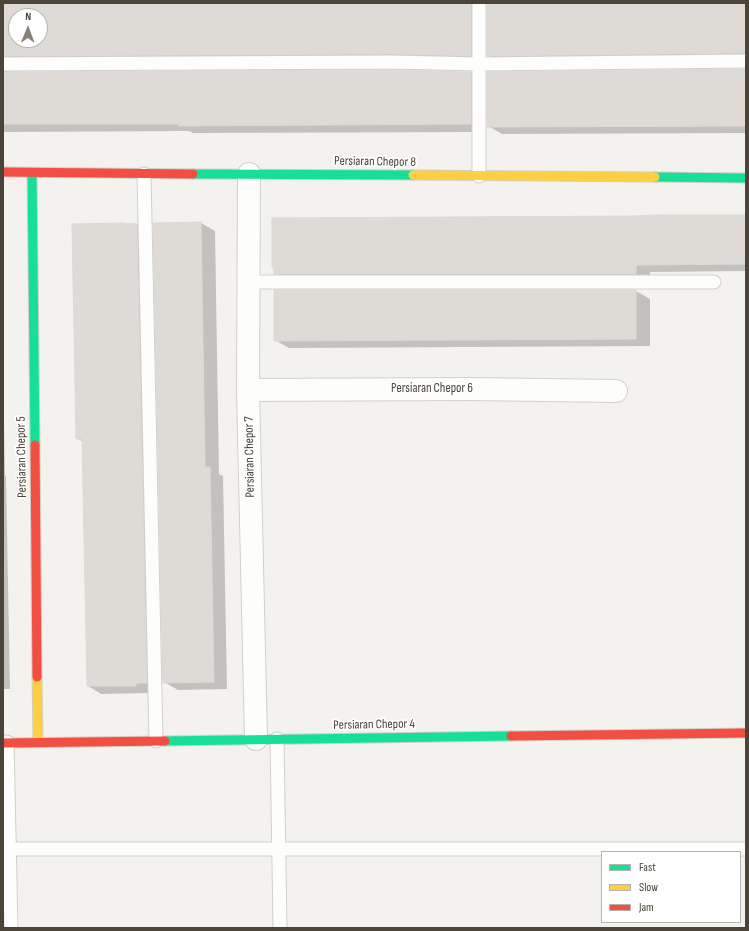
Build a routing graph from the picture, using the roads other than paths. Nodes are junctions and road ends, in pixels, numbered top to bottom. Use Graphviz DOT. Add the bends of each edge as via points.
graph roads {
  1 [pos="480,3"];
  2 [pos="746,61"];
  3 [pos="3,64"];
  4 [pos="479,64"];
  5 [pos="3,172"];
  6 [pos="32,172"];
  7 [pos="144,174"];
  8 [pos="249,174"];
  9 [pos="479,176"];
  10 [pos="746,178"];
  11 [pos="248,282"];
  12 [pos="714,282"];
  13 [pos="248,390"];
  14 [pos="616,390"];
  15 [pos="746,733"];
  16 [pos="267,739"];
  17 [pos="156,741"];
  18 [pos="5,742"];
  19 [pos="38,742"];
  20 [pos="279,849"];
  21 [pos="746,849"];
  22 [pos="9,850"];
  23 [pos="11,928"];
  24 [pos="280,928"];
  1 -- 4 [label="lane"];
  2 -- 4 [label="lane"];
  3 -- 4 [label="lane"];
  4 -- 9 [label="lane"];
  5 -- 6 [label="street, Persiaran Chepor 8"];
  6 -- 7 [label="street, Persiaran Chepor 8"];
  6 -- 19 [label="street, Persiaran Chepor 5"];
  7 -- 8 [label="street, Persiaran Chepor 8"];
  7 -- 17 [label="lane"];
  8 -- 9 [label="street, Persiaran Chepor 8"];
  8 -- 11 [label="street, Persiaran Chepor 7"];
  9 -- 10 [label="street, Persiaran Chepor 8"];
  11 -- 12 [label="lane"];
  11 -- 13 [label="street, Persiaran Chepor 7"];
  13 -- 14 [label="street, Persiaran Chepor 6"];
  13 -- 16 [label="street, Persiaran Chepor 7"];
  15 -- 16 [label="street, Persiaran Chepor 4"];
  16 -- 17 [label="street, Persiaran Chepor 4"];
  16 -- 20 [label="lane"];
  17 -- 19 [label="street, Persiaran Chepor 4"];
  18 -- 19 [label="street, Persiaran Chepor 4"];
  18 -- 22 [label="lane"];
  20 -- 21 [label="lane"];
  20 -- 22 [label="lane"];
  20 -- 24 [label="lane"];
  22 -- 23 [label="lane"];
}
